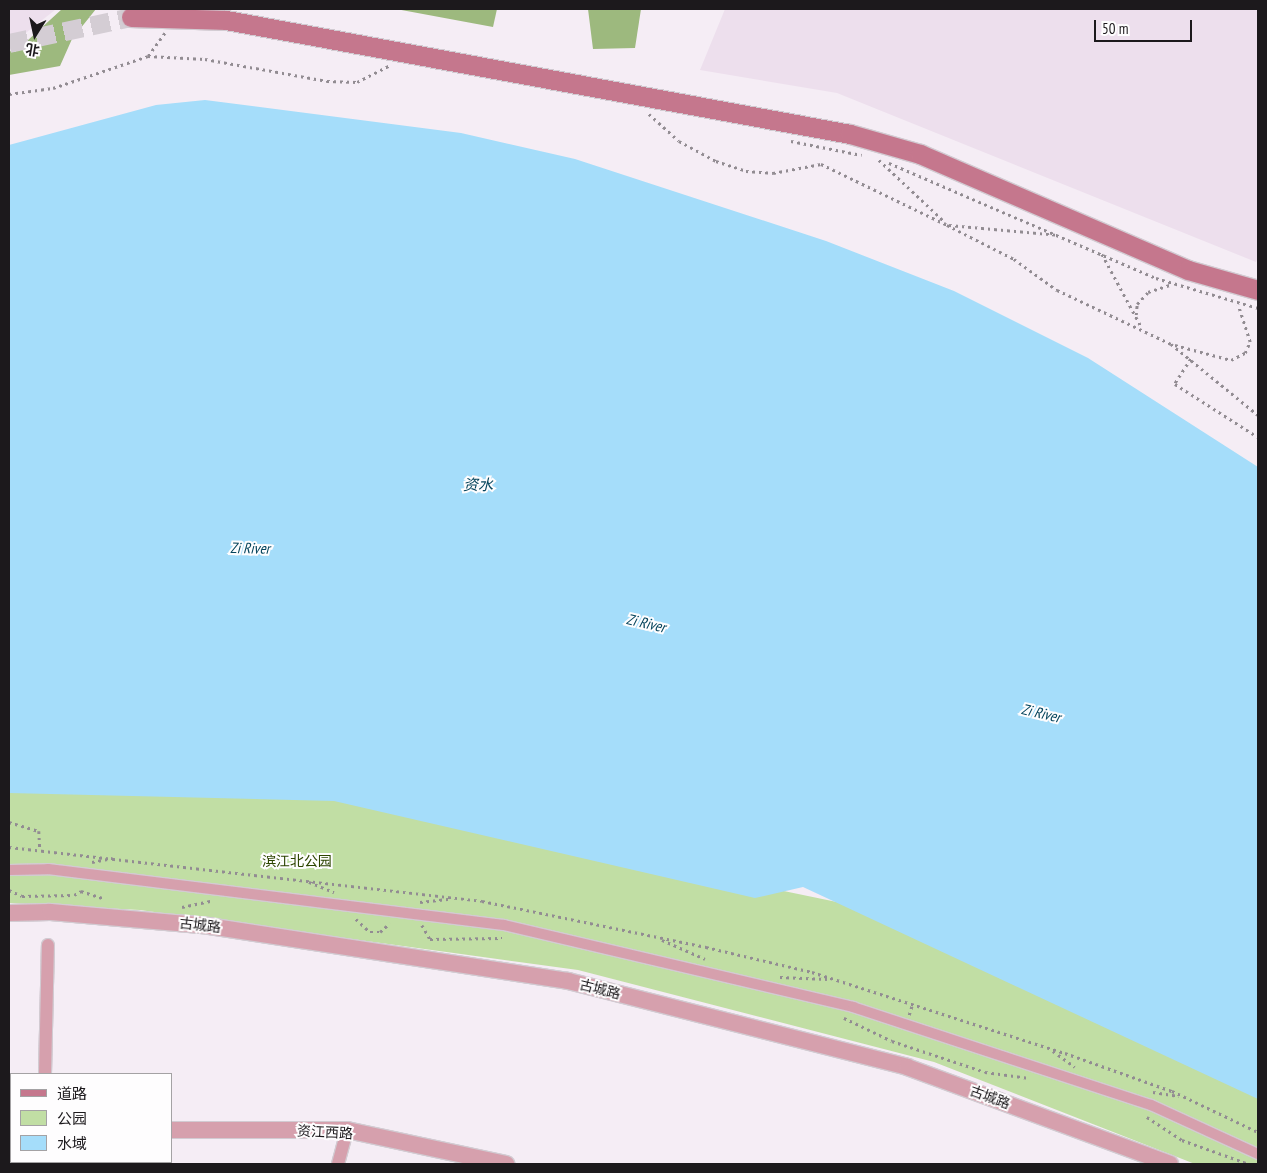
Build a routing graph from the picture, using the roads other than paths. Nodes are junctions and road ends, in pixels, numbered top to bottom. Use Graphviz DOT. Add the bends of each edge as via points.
graph roads {
  1 [pos="131,17"];
  2 [pos="1258,290"];
  3 [pos="9,870"];
  4 [pos="9,912"];
  5 [pos="48,945"];
  6 [pos="45,1073"];
  7 [pos="172,1130"];
  8 [pos="347,1130"];
  9 [pos="1258,1154"];
  10 [pos="338,1164"];
  11 [pos="506,1164"];
  12 [pos="1170,1164"];
  1 -- 2 [label="main road" via="226,20 850,134 920,154 1188,270"];
  3 -- 9 [label="street" via="48,869 504,925 854,1007 1151,1105"];
  4 -- 12 [label="street, 古城路" via="209,926 568,981 907,1067"];
  5 -- 6 [label="street"];
  7 -- 8 [label="street, 资江西路"];
  8 -- 10 [label="street"];
  8 -- 11 [label="street, 资江西路"];
}
